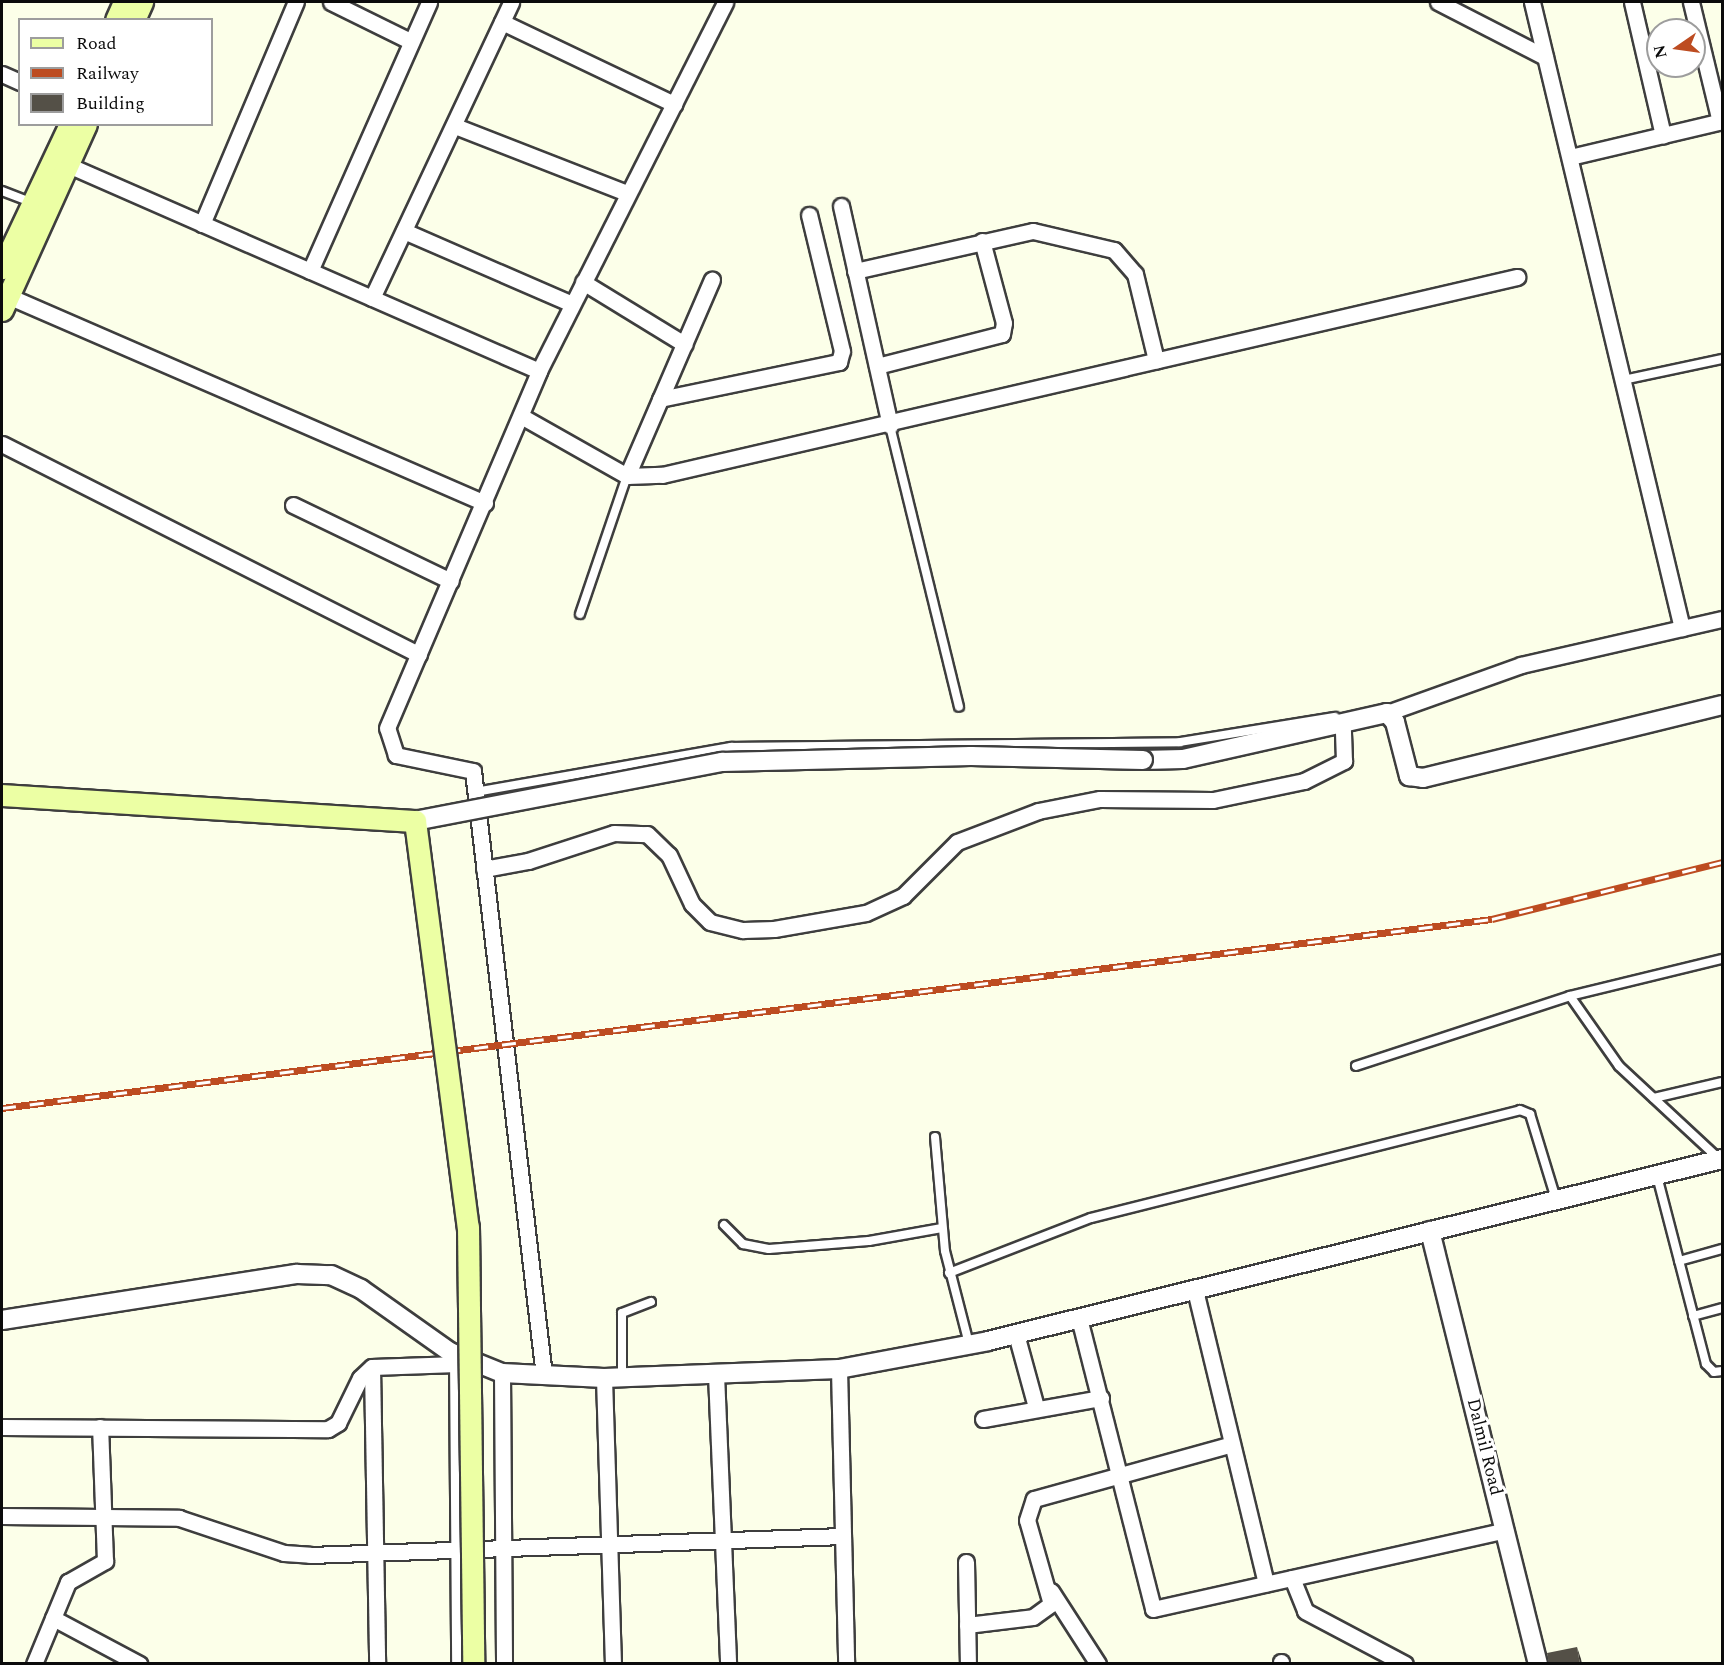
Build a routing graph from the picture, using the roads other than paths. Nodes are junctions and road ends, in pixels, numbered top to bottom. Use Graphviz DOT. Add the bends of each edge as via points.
graph roads {
  1 [pos="124,2"];
  2 [pos="142,2"];
  3 [pos="296,2"];
  4 [pos="331,2"];
  5 [pos="429,2"];
  6 [pos="511,2"];
  7 [pos="725,2"];
  8 [pos="1437,2"];
  9 [pos="1532,2"];
  10 [pos="1632,2"];
  11 [pos="1691,2"];
  12 [pos="117,18"];
  13 [pos="135,18"];
  14 [pos="502,22"];
  15 [pos="410,41"];
  16 [pos="1545,57"];
  17 [pos="2,74"];
  18 [pos="18,81"];
  19 [pos="674,104"];
  20 [pos="1721,121"];
  21 [pos="69,126"];
  22 [pos="85,126"];
  23 [pos="455,126"];
  24 [pos="1663,135"];
  25 [pos="1570,158"];
  26 [pos="68,165"];
  27 [pos="2,190"];
  28 [pos="627,193"];
  29 [pos="32,203"];
  30 [pos="841,206"];
  31 [pos="809,215"];
  32 [pos="202,224"];
  33 [pos="404,231"];
  34 [pos="982,241"];
  35 [pos="2,268"];
  36 [pos="310,271"];
  37 [pos="855,271"];
  38 [pos="1517,277"];
  39 [pos="712,280"];
  40 [pos="583,282"];
  41 [pos="372,298"];
  42 [pos="5,303"];
  43 [pos="572,304"];
  44 [pos="684,344"];
  45 [pos="1722,359"];
  46 [pos="1156,360"];
  47 [pos="877,366"];
  48 [pos="539,371"];
  49 [pos="1623,380"];
  50 [pos="660,399"];
  51 [pos="521,416"];
  52 [pos="890,426"];
  53 [pos="2,444"];
  54 [pos="627,476"];
  55 [pos="485,503"];
  56 [pos="293,505"];
  57 [pos="451,581"];
  58 [pos="580,614"];
  59 [pos="1722,619"];
  60 [pos="1682,628"];
  61 [pos="419,655"];
  62 [pos="1722,705"];
  63 [pos="959,707"];
  64 [pos="1387,713"];
  65 [pos="1343,727"];
  66 [pos="475,792"];
  67 [pos="2,795"];
  68 [pos="415,821"];
  69 [pos="484,869"];
  70 [pos="1722,959"];
  71 [pos="1570,996"];
  72 [pos="1356,1066"];
  73 [pos="1722,1082"];
  74 [pos="1654,1098"];
  75 [pos="935,1137"];
  76 [pos="1721,1160"];
  77 [pos="1657,1176"];
  78 [pos="1556,1200"];
  79 [pos="724,1225"];
  80 [pos="942,1228"];
  81 [pos="1430,1231"];
  82 [pos="1722,1249"];
  83 [pos="1679,1261"];
  84 [pos="950,1272"];
  85 [pos="1195,1290"];
  86 [pos="651,1302"];
  87 [pos="1722,1308"];
  88 [pos="1693,1316"];
  89 [pos="1079,1318"];
  90 [pos="2,1320"];
  91 [pos="1016,1334"];
  92 [pos="969,1344"];
  93 [pos="457,1360"];
  94 [pos="372,1367"];
  95 [pos="839,1369"];
  96 [pos="1722,1371"];
  97 [pos="502,1373"];
  98 [pos="716,1374"];
  99 [pos="544,1376"];
  100 [pos="613,1378"];
  101 [pos="1101,1398"];
  102 [pos="1036,1407"];
  103 [pos="982,1419"];
  104 [pos="2,1427"];
  105 [pos="100,1427"];
  106 [pos="1232,1444"];
  107 [pos="1121,1474"];
  108 [pos="105,1515"];
  109 [pos="2,1516"];
  110 [pos="1505,1530"];
  111 [pos="843,1536"];
  112 [pos="723,1542"];
  113 [pos="609,1545"];
  114 [pos="500,1549"];
  115 [pos="455,1550"];
  116 [pos="376,1553"];
  117 [pos="966,1562"];
  118 [pos="1292,1578"];
  119 [pos="1266,1584"];
  120 [pos="1050,1591"];
  121 [pos="53,1618"];
  122 [pos="967,1625"];
  123 [pos="34,1664"];
  124 [pos="139,1664"];
  125 [pos="377,1664"];
  126 [pos="459,1664"];
  127 [pos="473,1664"];
  128 [pos="504,1664"];
  129 [pos="614,1664"];
  130 [pos="728,1664"];
  131 [pos="846,1664"];
  132 [pos="968,1664"];
  133 [pos="1098,1664"];
  134 [pos="1405,1664"];
  135 [pos="1538,1664"];
  1 -- 12 [label="main road"];
  2 -- 13 [label="main road"];
  3 -- 32 [label="street"];
  4 -- 15 [label="street"];
  5 -- 15 [label="street"];
  6 -- 14 [label="street"];
  7 -- 19 [label="street"];
  8 -- 16 [label="street"];
  9 -- 16 [label="street"];
  10 -- 24 [label="street"];
  11 -- 20 [label="street"];
  14 -- 19 [label="street"];
  14 -- 23 [label="street"];
  15 -- 36 [label="street"];
  16 -- 25 [label="street"];
  17 -- 18 [label="street"];
  19 -- 28 [label="street"];
  20 -- 24 [label="street"];
  21 -- 29 [label="main road"];
  22 -- 26 [label="main road"];
  23 -- 28 [label="street"];
  23 -- 33 [label="street"];
  24 -- 25 [label="street"];
  25 -- 49 [label="street"];
  26 -- 32 [label="street"];
  26 -- 42 [label="main road"];
  27 -- 29 [label="lane"];
  28 -- 40 [label="street"];
  29 -- 35 [label="main road"];
  30 -- 37 [label="street"];
  31 -- 50 [label="street" via="842,351 839,362"];
  32 -- 36 [label="street"];
  33 -- 41 [label="street"];
  33 -- 43 [label="street"];
  34 -- 37 [label="street"];
  34 -- 46 [label="street" via="1033,231 1123,256 1135,274"];
  34 -- 47 [label="street" via="1004,323 1002,334"];
  36 -- 41 [label="street"];
  37 -- 47 [label="street"];
  38 -- 46 [label="street"];
  39 -- 44 [label="street"];
  40 -- 43 [label="street"];
  40 -- 44 [label="street"];
  41 -- 48 [label="street"];
  42 -- 55 [label="street"];
  43 -- 48 [label="street"];
  44 -- 50 [label="street"];
  45 -- 49 [label="lane"];
  46 -- 52 [label="street"];
  47 -- 52 [label="street"];
  48 -- 51 [label="street"];
  49 -- 60 [label="street"];
  50 -- 54 [label="street"];
  51 -- 54 [label="street"];
  51 -- 55 [label="street"];
  52 -- 54 [label="street" via="662,475"];
  52 -- 63 [label="lane"];
  53 -- 61 [label="street"];
  54 -- 58 [label="lane"];
  55 -- 57 [label="street"];
  56 -- 57 [label="street"];
  57 -- 61 [label="street"];
  59 -- 60 [label="street"];
  60 -- 64 [label="street" via="1521,665"];
  61 -- 66 [label="street" via="386,738 404,758 469,768"];
  62 -- 64 [label="street" via="1414,779"];
  64 -- 65 [label="street"];
  65 -- 66 [label="lane" via="1337,717 1180,742 732,747"];
  65 -- 68 [label="street, bridge" via="1183,759 971,756 722,762"];
  65 -- 69 [label="street" via="1344,762 1304,781 1213,800 1100,799 1038,811 957,843 903,896 866,913 774,929 743,930 710,922 692,904 669,855 647,834 614,833"];
  66 -- 69 [label="street"];
  67 -- 68 [label="main road, bridge"];
  68 -- 127 [label="main road, bridge" via="468,1227"];
  69 -- 99 [label="street"];
  70 -- 71 [label="lane"];
  71 -- 72 [label="lane"];
  71 -- 74 [label="lane" via="1599,1044"];
  73 -- 74 [label="lane"];
  74 -- 76 [label="lane"];
  75 -- 80 [label="lane"];
  76 -- 77 [label="street"];
  77 -- 78 [label="street"];
  77 -- 83 [label="lane"];
  78 -- 81 [label="street"];
  78 -- 84 [label="lane" via="1530,1114 1520,1110 1091,1218"];
  79 -- 80 [label="lane" via="742,1244 769,1249 869,1242"];
  80 -- 84 [label="lane"];
  81 -- 85 [label="street"];
  81 -- 110 [label="street, Dalmil Road"];
  82 -- 83 [label="lane"];
  83 -- 88 [label="lane"];
  84 -- 92 [label="lane"];
  85 -- 89 [label="street"];
  85 -- 106 [label="street"];
  86 -- 100 [label="lane" via="622,1313"];
  87 -- 88 [label="lane"];
  88 -- 96 [label="lane" via="1706,1364 1714,1372"];
  89 -- 91 [label="street"];
  89 -- 101 [label="street"];
  90 -- 93 [label="street" via="297,1274 331,1275 361,1289"];
  91 -- 92 [label="street"];
  91 -- 102 [label="street"];
  92 -- 95 [label="street"];
  93 -- 94 [label="street"];
  93 -- 97 [label="street"];
  93 -- 115 [label="street"];
  94 -- 105 [label="street" via="360,1378 338,1423 328,1429"];
  94 -- 116 [label="street"];
  95 -- 98 [label="street"];
  95 -- 111 [label="street"];
  97 -- 99 [label="street"];
  97 -- 114 [label="street"];
  98 -- 100 [label="street"];
  98 -- 112 [label="street"];
  99 -- 100 [label="street"];
  100 -- 113 [label="street"];
  101 -- 102 [label="street"];
  101 -- 107 [label="street"];
  102 -- 103 [label="street"];
  104 -- 105 [label="street"];
  105 -- 108 [label="street"];
  106 -- 107 [label="street"];
  106 -- 119 [label="street"];
  107 -- 119 [label="street" via="1153,1609"];
  107 -- 120 [label="street" via="1045,1494 1027,1510"];
  108 -- 109 [label="street"];
  108 -- 116 [label="street" via="179,1518 284,1553"];
  108 -- 121 [label="street" via="105,1561 71,1577"];
  110 -- 118 [label="street"];
  110 -- 135 [label="street, Dalmil Road"];
  111 -- 112 [label="street"];
  111 -- 131 [label="street"];
  112 -- 113 [label="street"];
  112 -- 130 [label="street"];
  113 -- 114 [label="street"];
  113 -- 129 [label="street"];
  114 -- 115 [label="street"];
  114 -- 128 [label="street"];
  115 -- 116 [label="street"];
  115 -- 126 [label="street"];
  116 -- 125 [label="street"];
  117 -- 122 [label="street"];
  118 -- 119 [label="street"];
  118 -- 134 [label="street" via="1305,1611"];
  120 -- 122 [label="street" via="1051,1604 1033,1617"];
  120 -- 133 [label="street"];
  121 -- 123 [label="street"];
  121 -- 124 [label="street"];
  122 -- 132 [label="street"];
}
